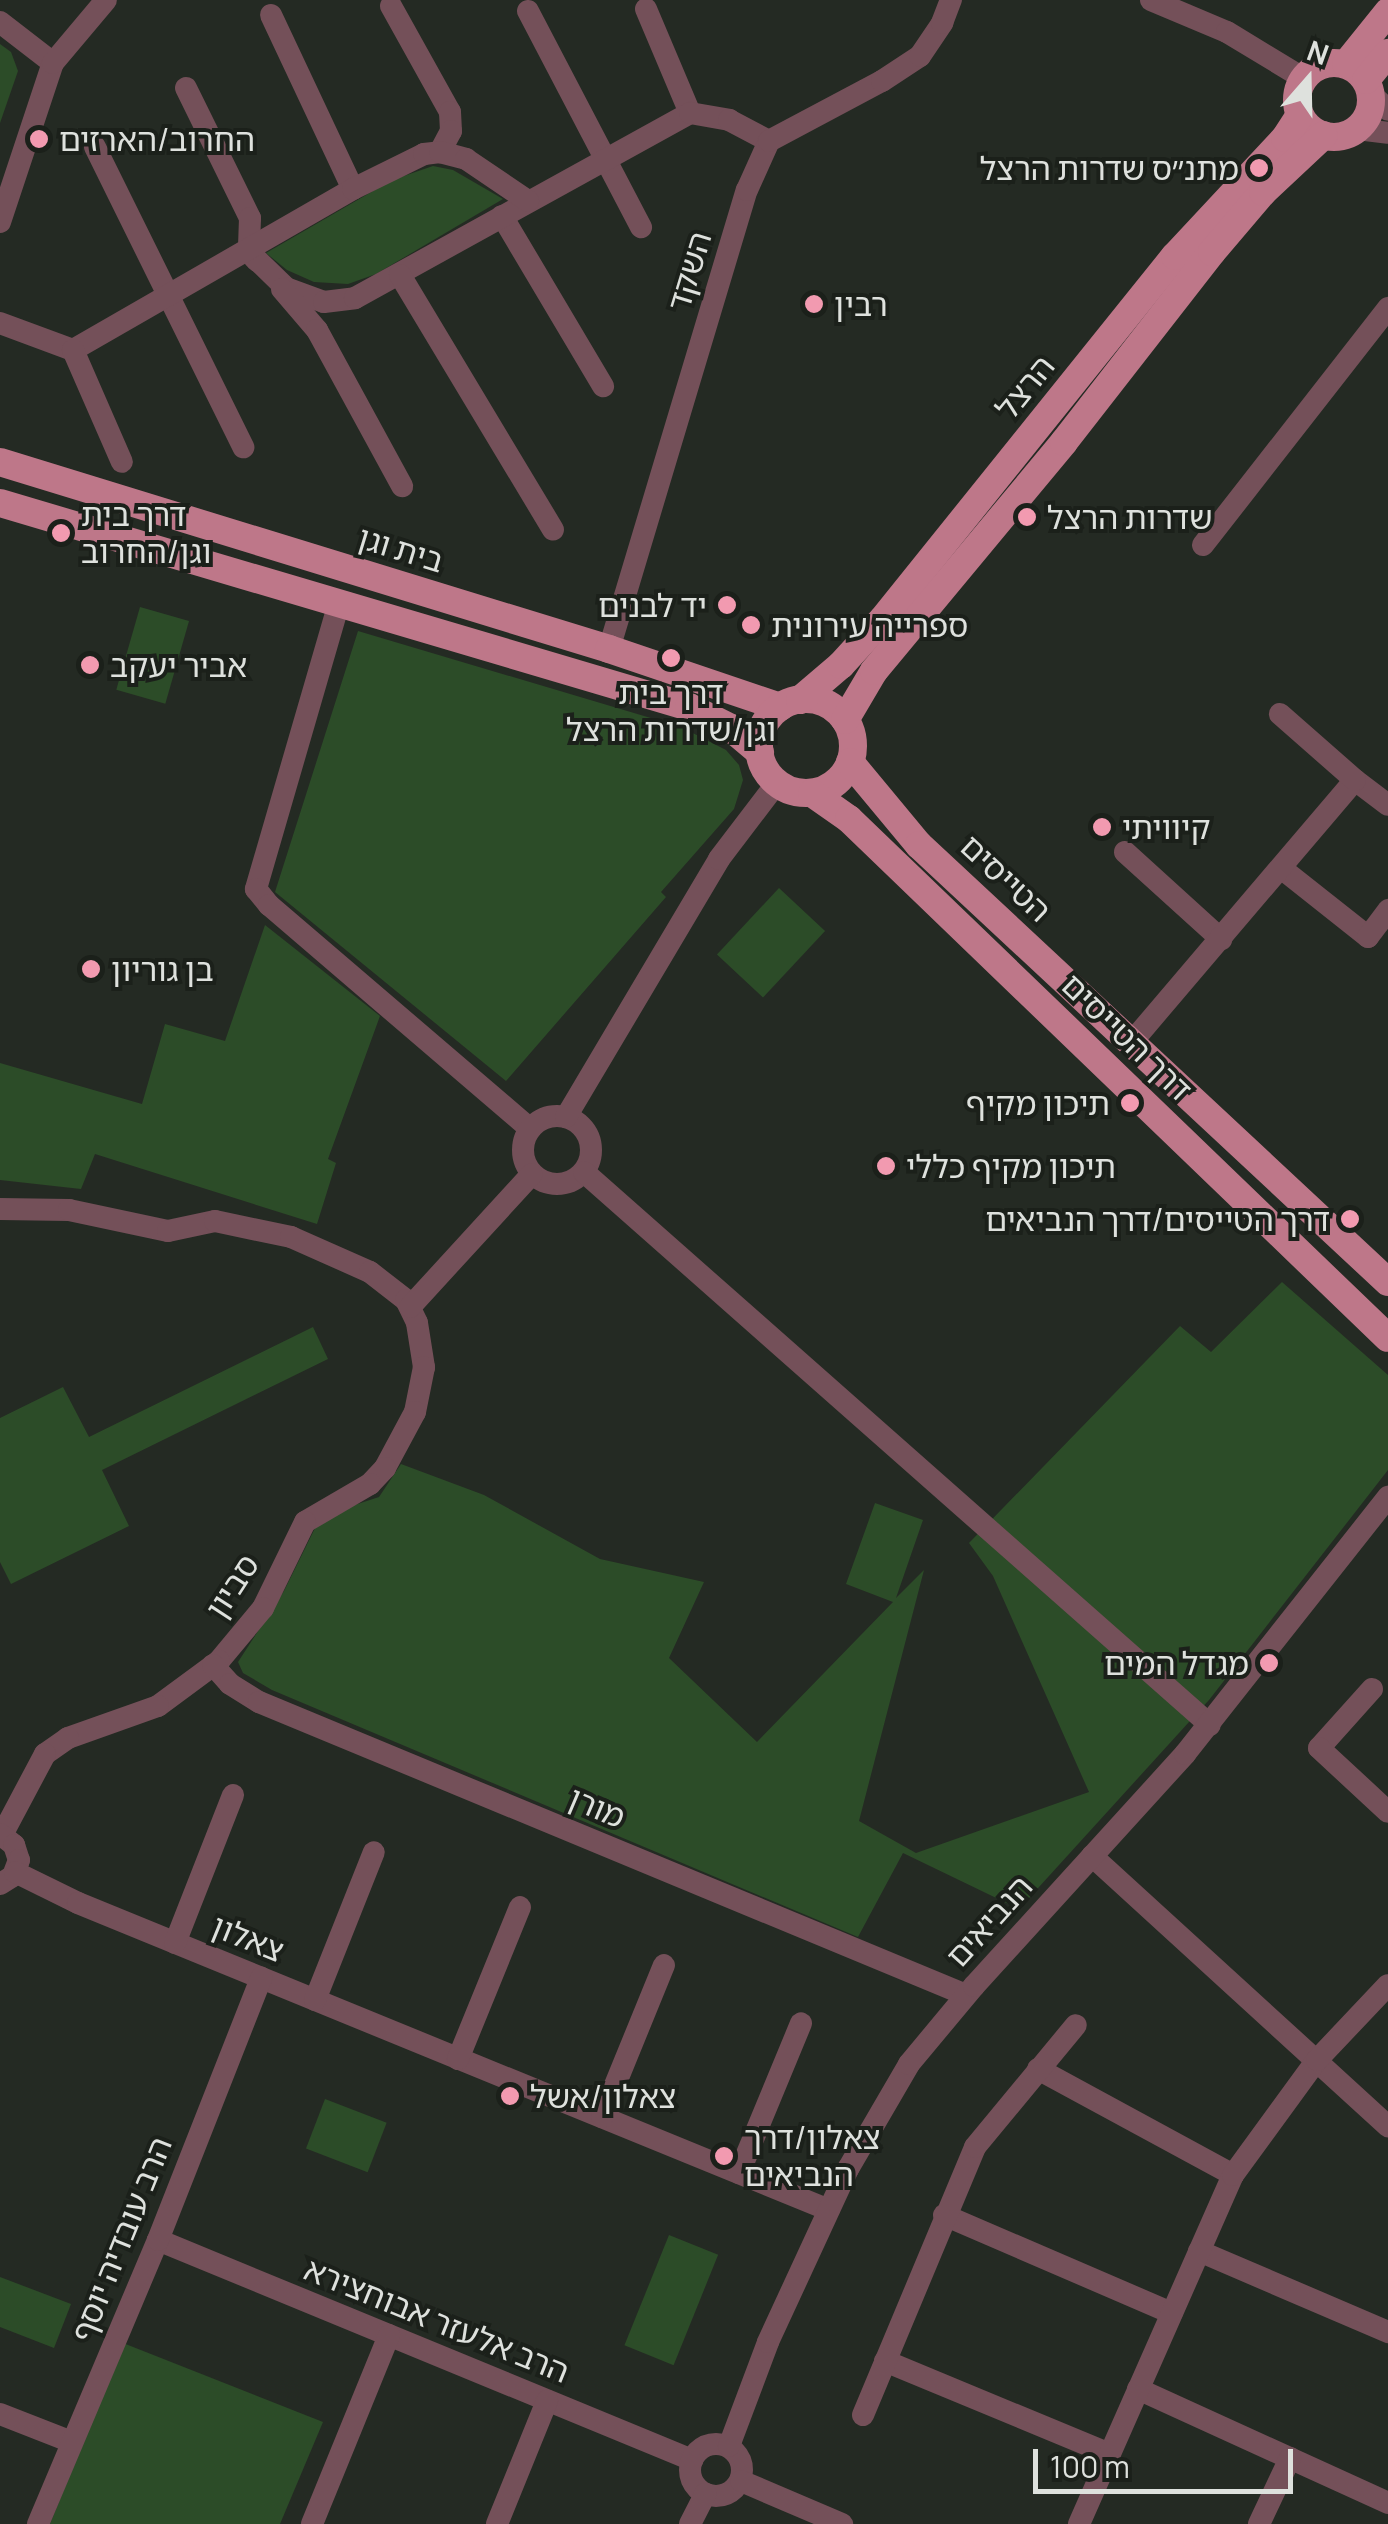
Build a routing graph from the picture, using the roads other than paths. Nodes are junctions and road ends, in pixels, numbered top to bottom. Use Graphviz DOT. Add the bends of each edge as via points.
graph roads {
  1 [pos="106,0"];
  2 [pos="951,0"];
  3 [pos="1151,0"];
  4 [pos="391,6"];
  5 [pos="646,9"];
  6 [pos="528,11"];
  7 [pos="1388,12"];
  8 [pos="271,15"];
  9 [pos="0,22"];
  10 [pos="1388,53"];
  11 [pos="53,63"];
  12 [pos="1303,78"];
  13 [pos="1368,87"];
  14 [pos="186,88"];
  15 [pos="690,114"];
  16 [pos="1300,115"];
  17 [pos="1357,129"];
  18 [pos="1388,133"];
  19 [pos="1324,136"];
  20 [pos="768,141"];
  21 [pos="95,146"];
  22 [pos="440,152"];
  23 [pos="605,158"];
  24 [pos="353,189"];
  25 [pos="528,201"];
  26 [pos="502,216"];
  27 [pos="0,222"];
  28 [pos="641,226"];
  29 [pos="249,252"];
  30 [pos="400,275"];
  31 [pos="169,298"];
  32 [pos="1388,308"];
  33 [pos="0,323"];
  34 [pos="73,350"];
  35 [pos="604,386"];
  36 [pos="243,447"];
  37 [pos="0,462"];
  38 [pos="122,462"];
  39 [pos="402,486"];
  40 [pos="0,503"];
  41 [pos="553,530"];
  42 [pos="1203,545"];
  43 [pos="339,603"];
  44 [pos="610,649"];
  45 [pos="790,703"];
  46 [pos="1280,714"];
  47 [pos="845,720"];
  48 [pos="760,752"];
  49 [pos="850,762"];
  50 [pos="1355,780"];
  51 [pos="777,782"];
  52 [pos="812,793"];
  53 [pos="1388,805"];
  54 [pos="1125,852"];
  55 [pos="1281,868"];
  56 [pos="1388,910"];
  57 [pos="1221,939"];
  58 [pos="1131,1043"];
  59 [pos="566,1117"];
  60 [pos="530,1129"];
  61 [pos="584,1172"];
  62 [pos="532,1174"];
  63 [pos="0,1209"];
  64 [pos="1388,1282"];
  65 [pos="410,1307"];
  66 [pos="1388,1338"];
  67 [pos="1388,1498"];
  68 [pos="213,1666"];
  69 [pos="1372,1688"];
  70 [pos="1210,1725"];
  71 [pos="233,1795"];
  72 [pos="1388,1812"];
  73 [pos="1,1835"];
  74 [pos="374,1852"];
  75 [pos="1092,1856"];
  76 [pos="8,1878"];
  77 [pos="520,1907"];
  78 [pos="175,1943"];
  79 [pos="664,1964"];
  80 [pos="261,1978"];
  81 [pos="1388,1985"];
  82 [pos="966,1995"];
  83 [pos="316,2000"];
  84 [pos="801,2022"];
  85 [pos="1076,2025"];
  86 [pos="458,2058"];
  87 [pos="1316,2060"];
  88 [pos="1038,2069"];
  89 [pos="602,2117"];
  90 [pos="1388,2126"];
  91 [pos="739,2174"];
  92 [pos="1233,2174"];
  93 [pos="829,2210"];
  94 [pos="944,2215"];
  95 [pos="158,2240"];
  96 [pos="1199,2251"];
  97 [pos="1172,2313"];
  98 [pos="1388,2332"];
  99 [pos="389,2336"];
  100 [pos="885,2361"];
  101 [pos="1138,2389"];
  102 [pos="547,2401"];
  103 [pos="0,2414"];
  104 [pos="863,2416"];
  105 [pos="72,2442"];
  106 [pos="729,2446"];
  107 [pos="1110,2454"];
  108 [pos="1290,2458"];
  109 [pos="692,2460"];
  110 [pos="741,2481"];
  111 [pos="704,2494"];
  112 [pos="1388,2503"];
  113 [pos="38,2524"];
  114 [pos="312,2524"];
  115 [pos="498,2524"];
  116 [pos="690,2524"];
  117 [pos="842,2524"];
  118 [pos="1079,2524"];
  119 [pos="1259,2524"];
  1 -- 11 [label="street"];
  2 -- 20 [label="street" via="920,56"];
  3 -- 12 [label="street" via="1227,32"];
  4 -- 22 [label="street" via="450,112 451,130"];
  5 -- 15 [label="street"];
  6 -- 23 [label="street"];
  7 -- 13 [label="main road"];
  8 -- 24 [label="street"];
  9 -- 11 [label="street"];
  10 -- 13 [label="main road"];
  11 -- 27 [label="street"];
  12 -- 13 [label="main road" via="1322,64"];
  12 -- 16 [label="main road"];
  13 -- 17 [label="main road" via="1371,108"];
  14 -- 29 [label="street" via="250,218"];
  15 -- 20 [label="street" via="729,120"];
  15 -- 23 [label="street"];
  16 -- 19 [label="main road"];
  16 -- 45 [label="main road, הרצל" via="1176,256 883,619 841,665"];
  17 -- 18 [label="street"];
  17 -- 19 [label="main road"];
  19 -- 47 [label="main road, הרצל" via="1212,252 874,672"];
  20 -- 44 [label="street, השקד" via="747,190"];
  21 -- 31 [label="street"];
  22 -- 24 [label="street"];
  22 -- 25 [label="street" via="466,159"];
  23 -- 25 [label="street"];
  23 -- 28 [label="street"];
  24 -- 29 [label="street"];
  25 -- 26 [label="street"];
  26 -- 30 [label="street"];
  26 -- 35 [label="street"];
  29 -- 30 [label="street" via="286,288 324,302 355,298"];
  29 -- 31 [label="street"];
  29 -- 39 [label="street" via="317,330"];
  30 -- 41 [label="street"];
  31 -- 34 [label="street"];
  31 -- 36 [label="street"];
  32 -- 42 [label="street"];
  33 -- 34 [label="street"];
  34 -- 38 [label="street"];
  37 -- 44 [label="main road, בית וגן"];
  40 -- 43 [label="main road"];
  43 -- 48 [label="main road" via="689,707"];
  43 -- 60 [label="street" via="256,888"];
  44 -- 45 [label="main road, בית וגן"];
  45 -- 47 [label="main road" via="829,705"];
  45 -- 48 [label="main road" via="765,723"];
  46 -- 50 [label="street"];
  47 -- 49 [label="main road" via="853,740"];
  48 -- 51 [label="main road"];
  49 -- 52 [label="main road" via="832,785"];
  49 -- 58 [label="main road, הטייסים" via="920,845"];
  50 -- 53 [label="street"];
  50 -- 55 [label="street"];
  51 -- 52 [label="main road"];
  51 -- 59 [label="street" via="719,859"];
  52 -- 66 [label="main road, דרך הטייסים" via="849,819"];
  54 -- 57 [label="street"];
  55 -- 56 [label="street" via="1368,937"];
  55 -- 57 [label="street"];
  57 -- 58 [label="street"];
  58 -- 64 [label="main road, הטייסים"];
  59 -- 60 [label="street" via="544,1118"];
  59 -- 61 [label="street" via="590,1139"];
  60 -- 62 [label="street" via="523,1154"];
  61 -- 62 [label="street" via="553,1185"];
  61 -- 70 [label="street"];
  62 -- 65 [label="street"];
  63 -- 65 [label="street" via="68,1210 168,1230 215,1222 290,1238 384,1282"];
  65 -- 68 [label="street, סביון" via="424,1367 404,1438 370,1484 306,1522 262,1608"];
  67 -- 70 [label="street, הנביאים"];
  68 -- 73 [label="street, סביון" via="158,1706 68,1738 45,1754"];
  68 -- 82 [label="street, מורן" via="259,1702"];
  69 -- 72 [label="street" via="1319,1748"];
  70 -- 75 [label="street, הנביאים"];
  71 -- 78 [label="street"];
  73 -- 76 [label="street" via="18,1852"];
  74 -- 83 [label="street"];
  75 -- 82 [label="street, הנביאים"];
  75 -- 87 [label="street"];
  76 -- 78 [label="street, צאלון"];
  77 -- 86 [label="street"];
  78 -- 80 [label="street, צאלון"];
  79 -- 89 [label="street"];
  80 -- 83 [label="street, צאלון"];
  80 -- 95 [label="street, הרב עובדיה יוסף"];
  81 -- 87 [label="street"];
  82 -- 93 [label="street, הנביאים" via="892,2090"];
  83 -- 86 [label="street, צאלון"];
  84 -- 91 [label="street"];
  85 -- 88 [label="street"];
  86 -- 89 [label="street, צאלון"];
  87 -- 90 [label="street"];
  87 -- 92 [label="street"];
  88 -- 92 [label="street"];
  88 -- 94 [label="street" via="974,2146"];
  89 -- 91 [label="street, צאלון"];
  91 -- 93 [label="street, צאלון"];
  92 -- 96 [label="street"];
  93 -- 106 [label="street, הנביאים"];
  94 -- 97 [label="street"];
  94 -- 100 [label="street"];
  95 -- 99 [label="street, הרב אלעזר אבוחצירא"];
  95 -- 105 [label="street, הרב עובדיה יוסף"];
  96 -- 97 [label="street"];
  96 -- 98 [label="street"];
  97 -- 101 [label="street"];
  99 -- 102 [label="street, הרב אלעזר אבוחצירא"];
  99 -- 114 [label="street"];
  100 -- 104 [label="street"];
  100 -- 107 [label="street"];
  101 -- 107 [label="street"];
  101 -- 108 [label="street"];
  102 -- 109 [label="street, הרב אלעזר אבוחצירא"];
  102 -- 115 [label="street"];
  103 -- 105 [label="street"];
  105 -- 113 [label="street, הרב עובדיה יוסף"];
  106 -- 109 [label="street" via="703,2447"];
  106 -- 110 [label="street" via="743,2465"];
  107 -- 118 [label="street"];
  108 -- 112 [label="street"];
  108 -- 119 [label="street"];
  109 -- 111 [label="street" via="690,2476"];
  110 -- 111 [label="street" via="726,2495"];
  110 -- 117 [label="street"];
  111 -- 116 [label="street"];
}
